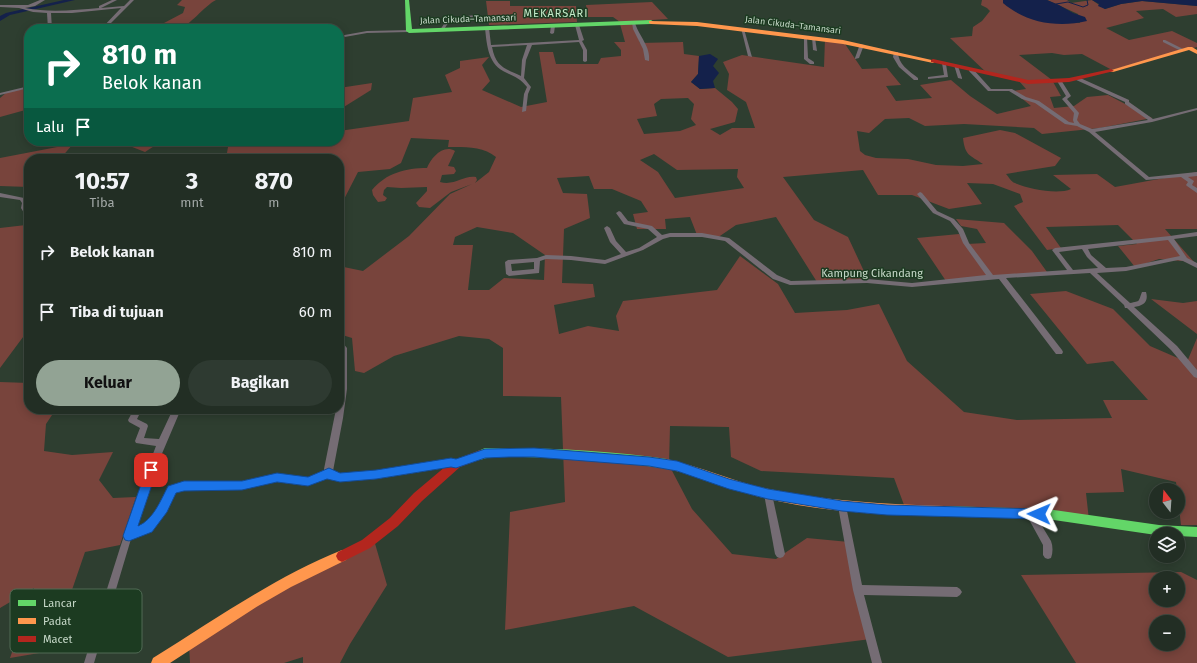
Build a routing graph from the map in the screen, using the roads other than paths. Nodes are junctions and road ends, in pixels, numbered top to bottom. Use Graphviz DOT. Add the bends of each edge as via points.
graph roads {
  1 [pos="43,0"];
  2 [pos="115,0"];
  3 [pos="132,0"];
  4 [pos="407,0"];
  5 [pos="0,6"];
  6 [pos="124,7"];
  7 [pos="21,8"];
  8 [pos="94,9"];
  9 [pos="49,12"];
  10 [pos="476,16"];
  11 [pos="633,23"];
  12 [pos="50,24"];
  13 [pos="108,24"];
  14 [pos="577,25"];
  15 [pos="487,28"];
  16 [pos="742,29"];
  17 [pos="442,30"];
  18 [pos="409,31"];
  19 [pos="344,36"];
  20 [pos="809,37"];
  21 [pos="580,41"];
  22 [pos="1164,41"];
  23 [pos="530,44"];
  24 [pos="862,45"];
  25 [pos="489,46"];
  26 [pos="1192,49"];
  27 [pos="815,50"];
  28 [pos="896,53"];
  29 [pos="750,56"];
  30 [pos="857,58"];
  31 [pos="647,60"];
  32 [pos="585,61"];
  33 [pos="812,62"];
  34 [pos="944,64"];
  35 [pos="956,66"];
  36 [pos="971,70"];
  37 [pos="523,78"];
  38 [pos="930,78"];
  39 [pos="960,78"];
  40 [pos="1076,78"];
  41 [pos="916,79"];
  42 [pos="1059,81"];
  43 [pos="24,88"];
  44 [pos="0,94"];
  45 [pos="1197,109"];
  46 [pos="524,111"];
  47 [pos="1152,121"];
  48 [pos="1078,125"];
  49 [pos="1091,131"];
  50 [pos="1197,174"];
  51 [pos="1183,176"];
  52 [pos="1197,191"];
  53 [pos="920,194"];
  54 [pos="0,195"];
  55 [pos="24,202"];
  56 [pos="619,213"];
  57 [pos="607,228"];
  58 [pos="1197,234"];
  59 [pos="661,237"];
  60 [pos="1170,238"];
  61 [pos="1084,247"];
  62 [pos="624,254"];
  63 [pos="1185,259"];
  64 [pos="537,260"];
  65 [pos="1197,266"];
  66 [pos="1105,271"];
  67 [pos="1092,272"];
  68 [pos="1072,273"];
  69 [pos="992,277"];
  70 [pos="1001,277"];
  71 [pos="1144,294"];
  72 [pos="1127,306"];
  73 [pos="1059,352"];
  74 [pos="1197,375"];
  75 [pos="135,414"];
  76 [pos="174,414"];
  77 [pos="340,414"];
  78 [pos="160,443"];
  79 [pos="456,464"];
  80 [pos="329,473"];
  81 [pos="768,494"];
  82 [pos="842,506"];
  83 [pos="1030,514"];
  84 [pos="1197,532"];
  85 [pos="129,536"];
  86 [pos="780,554"];
  87 [pos="1048,555"];
  88 [pos="112,589"];
  89 [pos="858,590"];
  90 [pos="957,592"];
  91 [pos="92,653"];
  92 [pos="89,663"];
  93 [pos="158,663"];
  94 [pos="876,663"];
  1 -- 5 [label="street" via="21,8"];
  2 -- 8 [label="street"];
  3 -- 6 [label="street"];
  4 -- 18 [label="street, Jalan Cikuda–Tamansari"];
  6 -- 8 [label="street"];
  6 -- 13 [label="street"];
  7 -- 9 [label="street"];
  8 -- 9 [label="street"];
  9 -- 12 [label="street"];
  10 -- 17 [label="street" via="449,19"];
  11 -- 14 [label="street, Jalan Cikuda–Tamansari"];
  11 -- 16 [label="street, Jalan Cikuda–Tamansari" via="670,22"];
  11 -- 31 [label="street" via="636,36 646,47"];
  14 -- 15 [label="street, Jalan Cikuda–Tamansari" via="552,29"];
  14 -- 21 [label="street" via="582,40"];
  15 -- 17 [label="street, Jalan Cikuda–Tamansari"];
  15 -- 25 [label="street"];
  16 -- 20 [label="street, Jalan Cikuda–Tamansari"];
  16 -- 29 [label="street"];
  17 -- 18 [label="street, Jalan Cikuda–Tamansari"];
  18 -- 19 [label="street" via="368,32"];
  20 -- 24 [label="street, Jalan Cikuda–Tamansari"];
  20 -- 27 [label="street"];
  20 -- 33 [label="street" via="806,59"];
  21 -- 23 [label="street"];
  21 -- 32 [label="street" via="585,50"];
  22 -- 26 [label="street"];
  23 -- 25 [label="street"];
  23 -- 37 [label="street" via="524,60"];
  24 -- 28 [label="street, Jalan Cikuda–Tamansari"];
  24 -- 30 [label="street"];
  25 -- 37 [label="street" via="498,66"];
  26 -- 40 [label="street, Jalan Cikuda–Tamansari" via="1116,71"];
  28 -- 34 [label="street, Jalan Cikuda–Tamansari"];
  28 -- 41 [label="street" via="895,57 901,66"];
  34 -- 35 [label="street, Jalan Cikuda–Tamansari"];
  34 -- 38 [label="street" via="946,76"];
  35 -- 36 [label="street, Jalan Cikuda–Tamansari"];
  35 -- 39 [label="street"];
  36 -- 42 [label="street, Jalan Cikuda–Tamansari" via="1028,82"];
  36 -- 48 [label="street" via="990,90 1010,90 1037,102 1067,123"];
  37 -- 46 [label="street" via="529,87"];
  40 -- 42 [label="street, Jalan Cikuda–Tamansari"];
  40 -- 47 [label="street" via="1127,101 1130,107"];
  42 -- 48 [label="street" via="1069,96 1064,99 1077,113 1075,120"];
  43 -- 44 [label="street"];
  45 -- 47 [label="street"];
  47 -- 49 [label="street"];
  48 -- 49 [label="street"];
  49 -- 51 [label="street" via="1148,179"];
  50 -- 51 [label="street"];
  51 -- 52 [label="street" via="1191,181 1189,185"];
  53 -- 69 [label="street" via="935,212 952,220 961,230 966,243"];
  54 -- 55 [label="street" via="22,199"];
  56 -- 59 [label="street" via="626,223 650,227"];
  57 -- 62 [label="street"];
  58 -- 60 [label="street"];
  59 -- 62 [label="street, Kampung Cikandang" via="641,249"];
  59 -- 69 [label="street, Kampung Cikandang" via="702,235 727,239 775,278 790,283 867,281 912,285"];
  60 -- 61 [label="street"];
  60 -- 63 [label="street"];
  61 -- 66 [label="street" via="1089,256"];
  61 -- 68 [label="street" via="1054,250"];
  62 -- 64 [label="street, Kampung Cikandang" via="605,262 546,257"];
  63 -- 65 [label="street"];
  63 -- 66 [label="street, Kampung Cikandang" via="1178,258"];
  64 -- 64 [label="street, Kampung Cikandang" via="537,271 509,274 508,262"];
  66 -- 67 [label="street, Kampung Cikandang"];
  67 -- 68 [label="street, Kampung Cikandang"];
  67 -- 72 [label="street"];
  68 -- 70 [label="street, Kampung Cikandang"];
  69 -- 70 [label="street, Kampung Cikandang"];
  70 -- 73 [label="street"];
  71 -- 72 [label="street" via="1144,300 1140,304"];
  72 -- 74 [label="street" via="1174,348"];
  75 -- 78 [label="street" via="132,420 144,426 139,441"];
  76 -- 78 [label="street"];
  77 -- 80 [label="street"];
  78 -- 85 [label="street"];
  79 -- 80 [label="street" via="340,478"];
  79 -- 81 [label="street" via="485,453 509,452 634,459 677,466"];
  79 -- 93 [label="street" via="394,522 366,544 260,598"];
  80 -- 85 [label="street" via="308,482 277,478 242,486 184,486 172,490 163,508 148,528"];
  81 -- 82 [label="street"];
  81 -- 86 [label="street"];
  82 -- 83 [label="street" via="887,510"];
  82 -- 89 [label="street"];
  83 -- 84 [label="street" via="1072,516 1163,532"];
  83 -- 87 [label="street" via="1048,544"];
  85 -- 88 [label="street"];
  89 -- 90 [label="street"];
  89 -- 94 [label="street"];
  91 -- 92 [label="street"];
}
